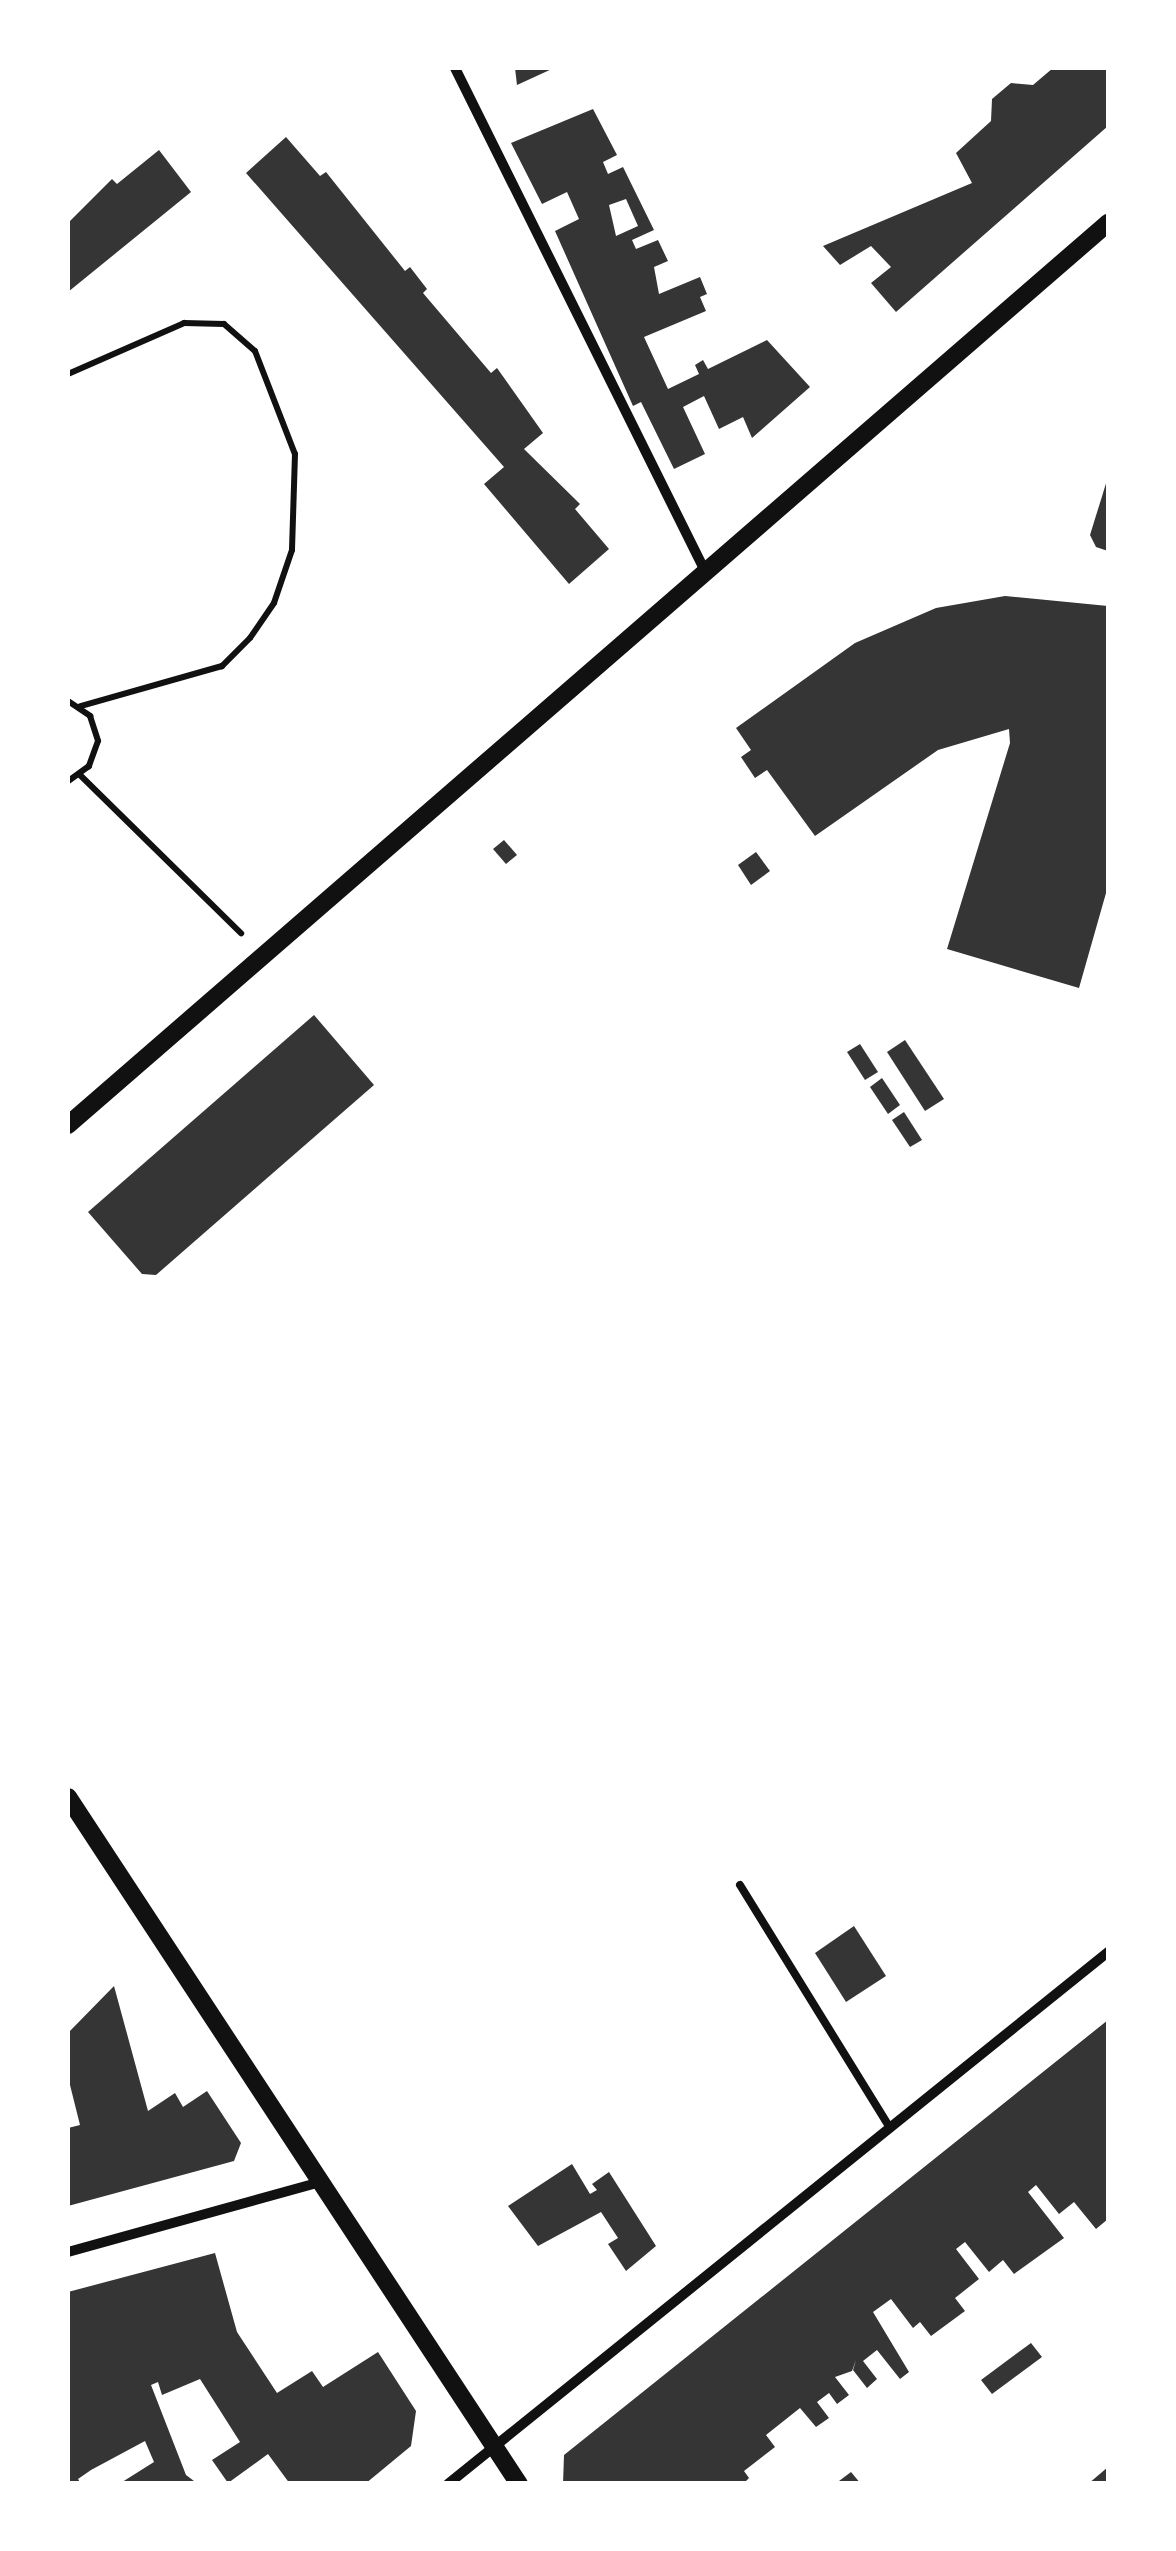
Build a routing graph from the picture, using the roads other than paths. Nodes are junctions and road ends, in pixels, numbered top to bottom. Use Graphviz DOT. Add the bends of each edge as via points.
graph roads {
  1 [pos="455,68"];
  2 [pos="1108,222"];
  3 [pos="705,570"];
  4 [pos="68,1126"];
  5 [pos="68,1797"];
  6 [pos="740,1884"];
  7 [pos="1108,1952"];
  8 [pos="890,2128"];
  9 [pos="322,2182"];
  10 [pos="68,2252"];
  11 [pos="494,2446"];
  12 [pos="448,2484"];
  13 [pos="518,2484"];
  1 -- 3 [label="street"];
  2 -- 3 [label="street"];
  3 -- 4 [label="street"];
  5 -- 9 [label="street"];
  6 -- 8 [label="lane"];
  7 -- 8 [label="street"];
  8 -- 11 [label="street"];
  9 -- 10 [label="street"];
  9 -- 11 [label="street"];
  11 -- 12 [label="street"];
  11 -- 13 [label="street"];
}
